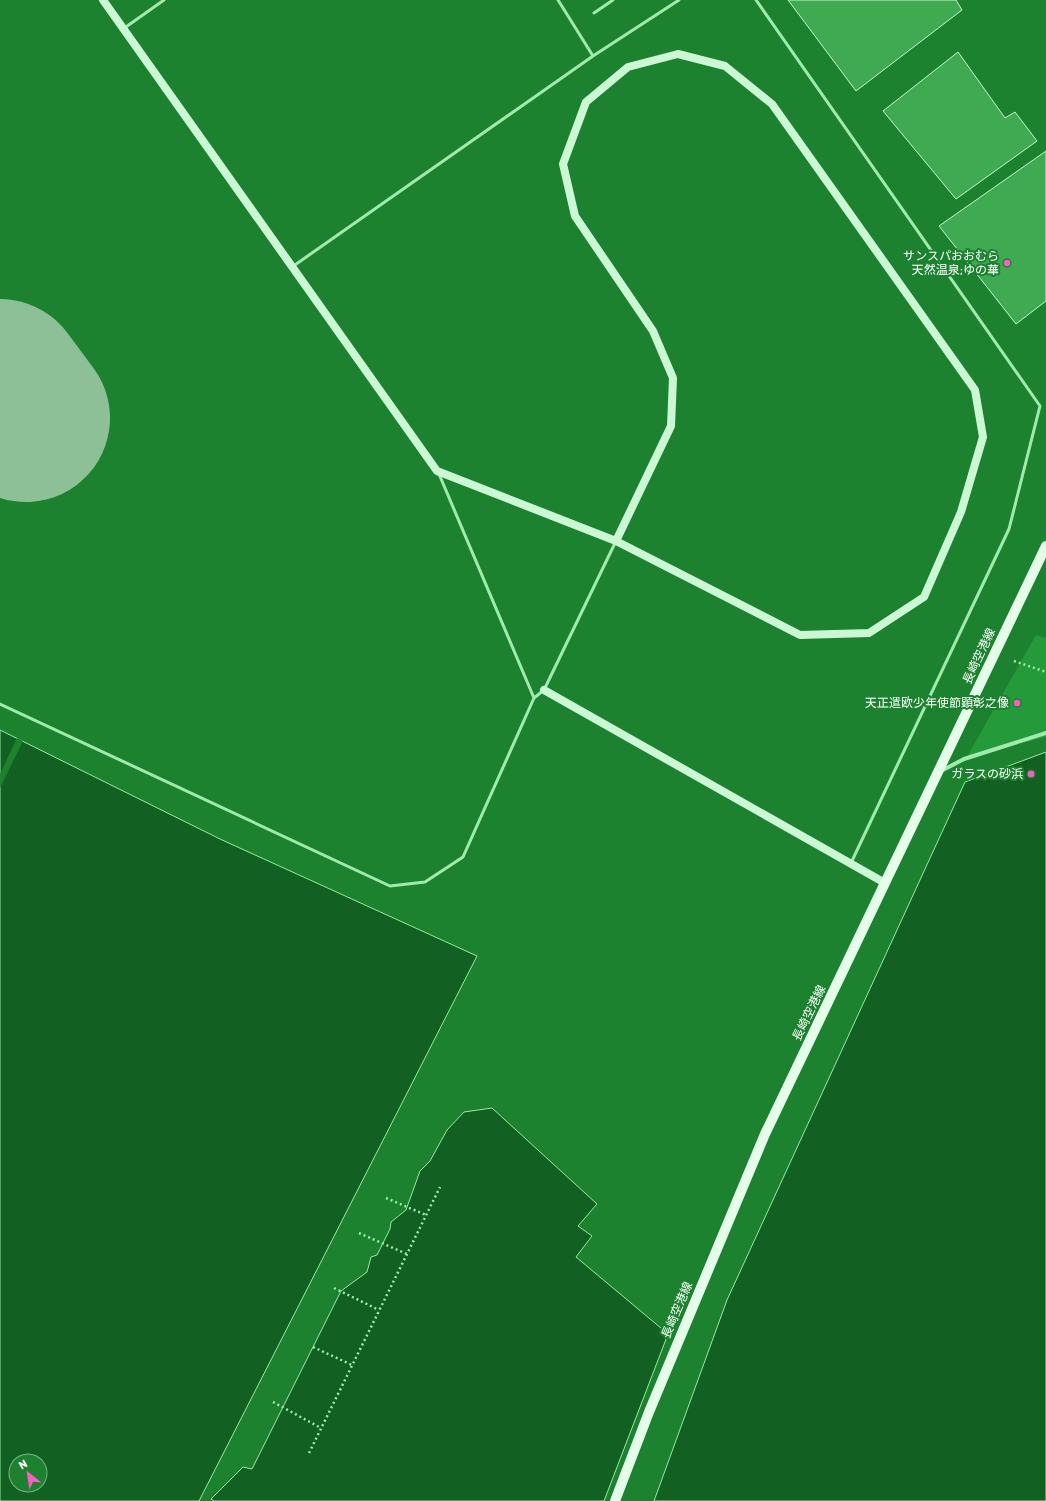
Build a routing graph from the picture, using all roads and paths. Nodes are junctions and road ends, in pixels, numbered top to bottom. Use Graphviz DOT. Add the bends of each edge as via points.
graph roads {
  1 [pos="102,0"];
  2 [pos="164,0"];
  3 [pos="558,0"];
  4 [pos="613,0"];
  5 [pos="679,0"];
  6 [pos="756,0"];
  7 [pos="594,13"];
  8 [pos="122,29"];
  9 [pos="593,56"];
  10 [pos="292,267"];
  11 [pos="437,471"];
  12 [pos="616,541"];
  13 [pos="1046,546"];
  14 [pos="1014,661"];
  15 [pos="1046,672"];
  16 [pos="544,690"];
  17 [pos="534,698"];
  18 [pos="0,704"];
  19 [pos="1046,733"];
  20 [pos="938,772"];
  21 [pos="851,863"];
  22 [pos="885,882"];
  23 [pos="440,1187"];
  24 [pos="386,1198"];
  25 [pos="426,1215"];
  26 [pos="359,1233"];
  27 [pos="407,1254"];
  28 [pos="334,1288"];
  29 [pos="379,1310"];
  30 [pos="313,1347"];
  31 [pos="352,1365"];
  32 [pos="273,1402"];
  33 [pos="321,1428"];
  34 [pos="309,1453"];
  35 [pos="615,1501"];
  1 -- 8 [label="street"];
  2 -- 8 [label="lane"];
  3 -- 9 [label="lane"];
  4 -- 7 [label="lane"];
  5 -- 9 [label="lane"];
  6 -- 21 [label="lane" via="1040,406 1009,529"];
  8 -- 10 [label="street"];
  9 -- 10 [label="lane"];
  10 -- 11 [label="street"];
  11 -- 12 [label="street"];
  11 -- 17 [label="lane"];
  12 -- 12 [label="street" via="671,426 673,378 653,331 575,216 563,164 586,102 628,67 678,54 725,66 772,104 975,390 983,437 961,512 924,597 869,633 800,635"];
  12 -- 16 [label="lane"];
  13 -- 20 [label="main road, 長崎空港線"];
  14 -- 15 [label="path"];
  16 -- 17 [label="lane"];
  16 -- 21 [label="street"];
  17 -- 18 [label="lane" via="463,857 425,882 390,886"];
  19 -- 20 [label="street" via="964,759"];
  20 -- 22 [label="main road, 長崎空港線"];
  21 -- 22 [label="street"];
  22 -- 35 [label="main road, 長崎空港線" via="765,1134 649,1412"];
  23 -- 25 [label="path"];
  24 -- 25 [label="path"];
  25 -- 27 [label="path"];
  26 -- 27 [label="path"];
  27 -- 29 [label="path"];
  28 -- 29 [label="path"];
  29 -- 31 [label="path"];
  30 -- 31 [label="path"];
  31 -- 33 [label="path"];
  32 -- 33 [label="path"];
  33 -- 34 [label="path"];
}
